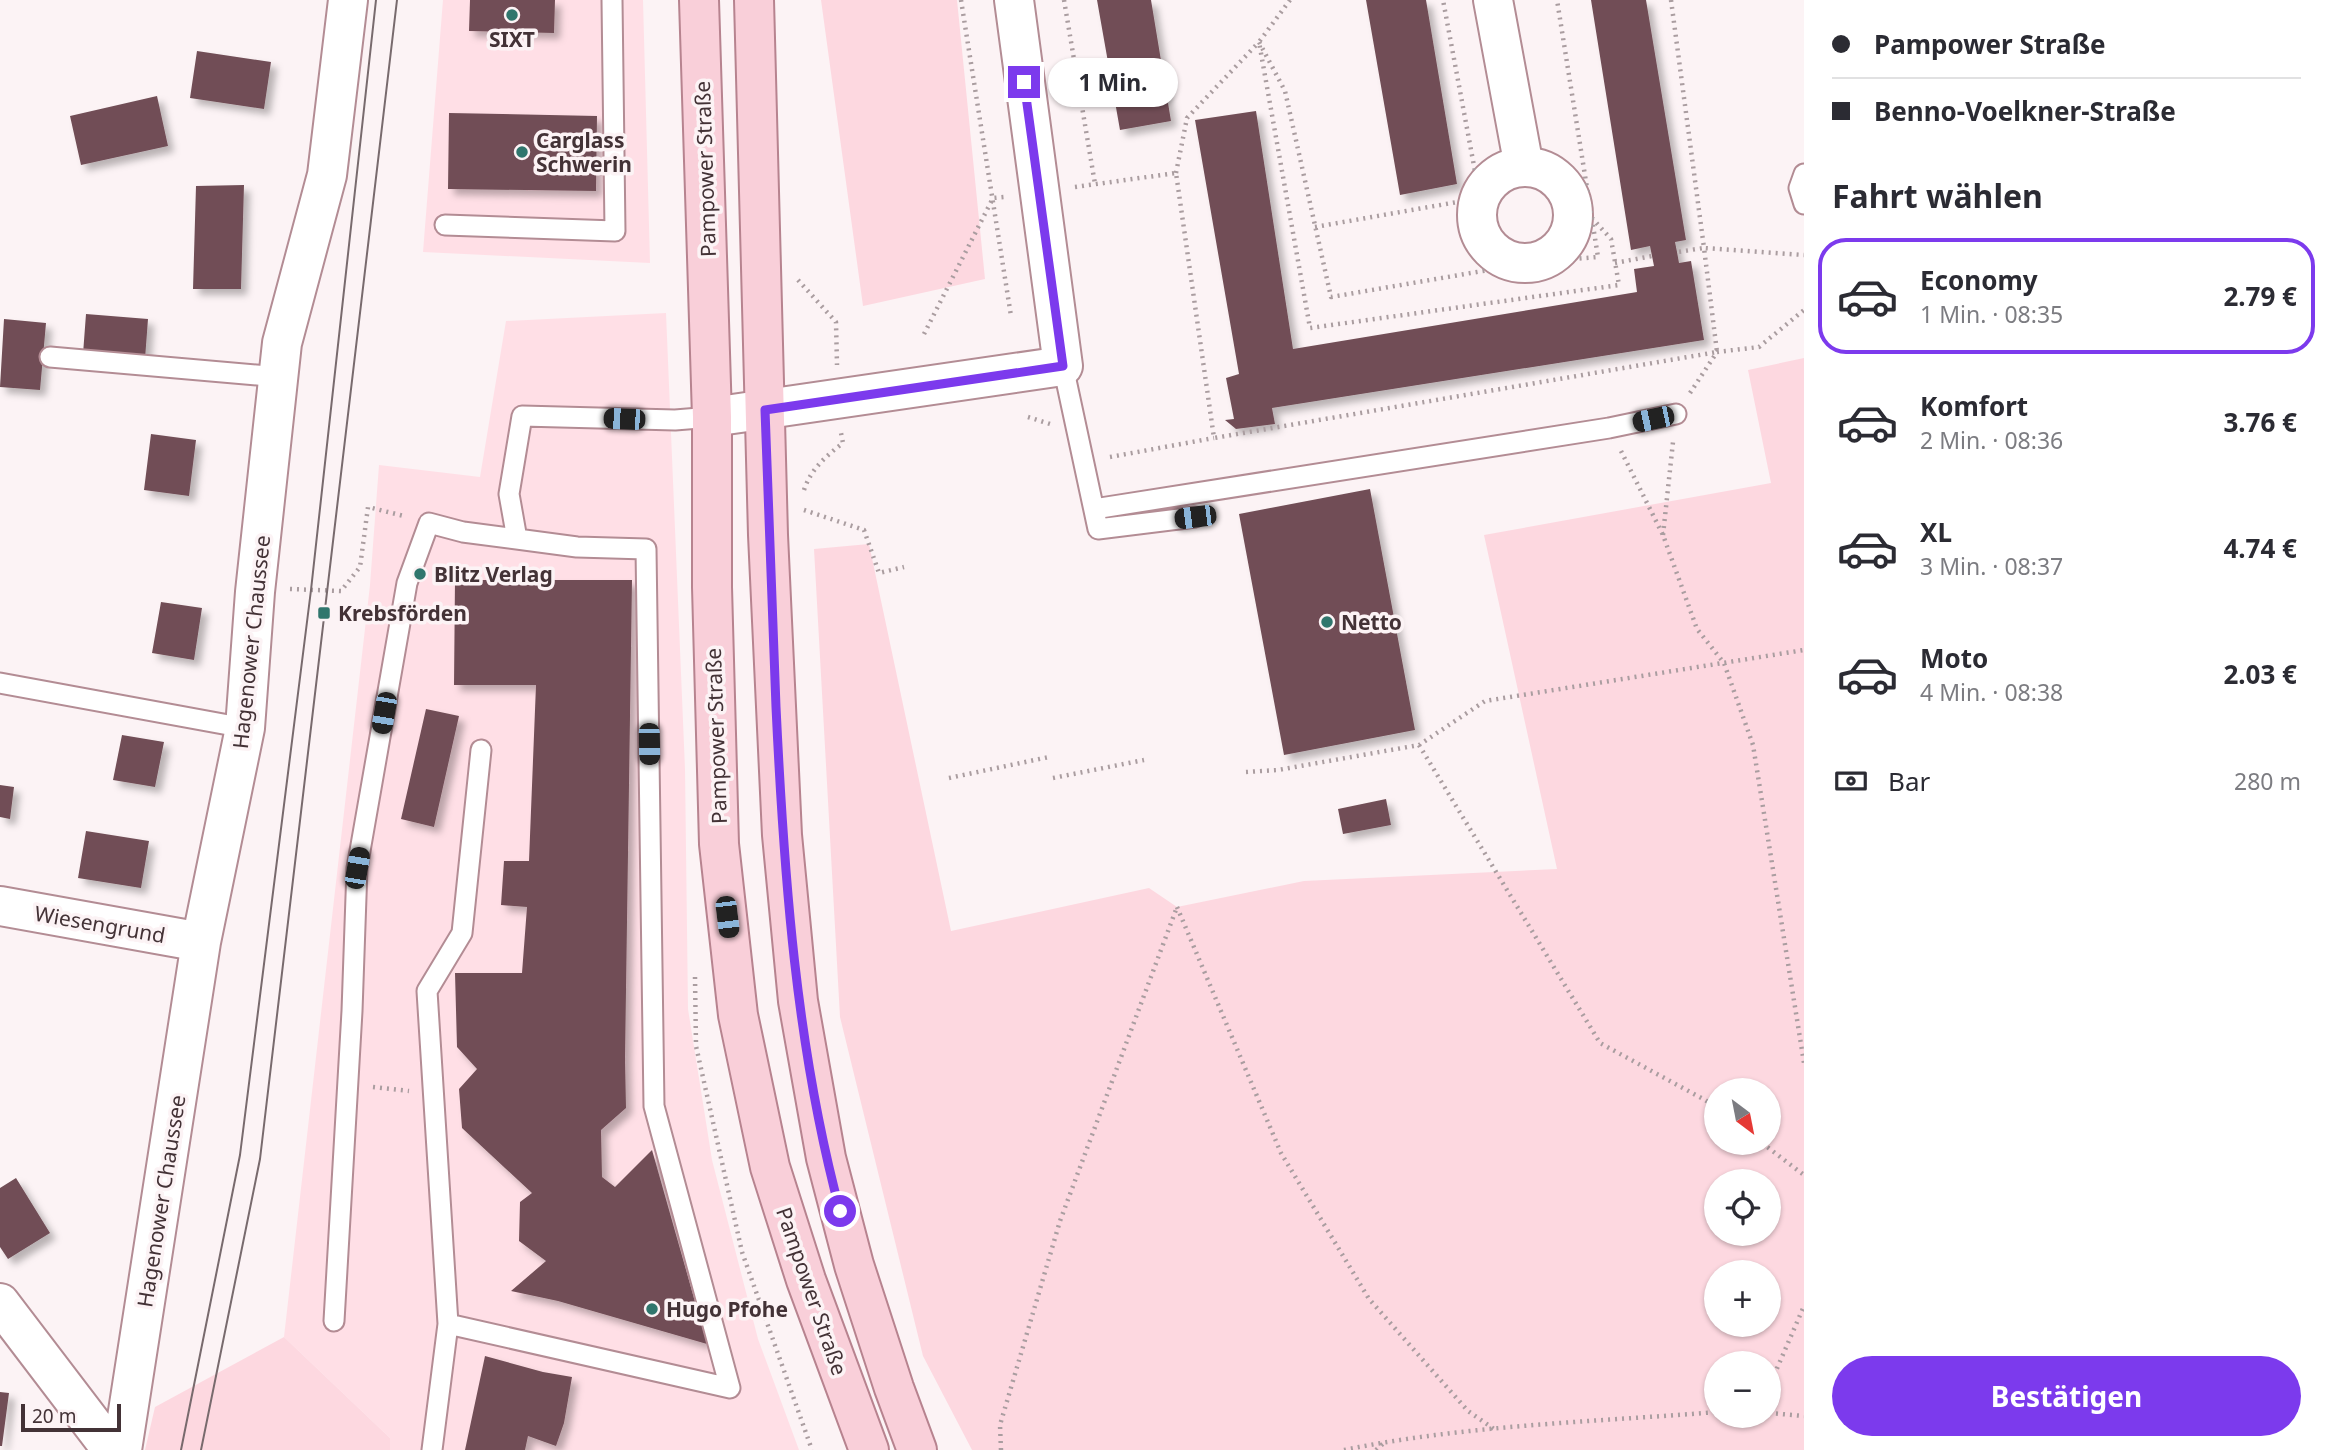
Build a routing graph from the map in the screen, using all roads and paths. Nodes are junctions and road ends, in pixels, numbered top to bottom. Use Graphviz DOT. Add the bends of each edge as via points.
graph roads {
  1 [pos="348,0"];
  2 [pos="612,0"];
  3 [pos="699,0"];
  4 [pos="754,0"];
  5 [pos="961,0"];
  6 [pos="1014,0"];
  7 [pos="1064,0"];
  8 [pos="1290,0"];
  9 [pos="1443,0"];
  10 [pos="1493,0"];
  11 [pos="1557,0"];
  12 [pos="1671,0"];
  13 [pos="1259,41"];
  14 [pos="1524,167"];
  15 [pos="1176,173"];
  16 [pos="1804,174"];
  17 [pos="1095,184"];
  18 [pos="1038,192"];
  19 [pos="993,198"];
  20 [pos="1480,198"];
  21 [pos="1804,204"];
  22 [pos="1591,217"];
  23 [pos="445,225"];
  24 [pos="1315,227"];
  25 [pos="1704,248"];
  26 [pos="1677,252"];
  27 [pos="1804,255"];
  28 [pos="1652,256"];
  29 [pos="1535,262"];
  30 [pos="1615,263"];
  31 [pos="796,277"];
  32 [pos="1804,310"];
  33 [pos="1011,316"];
  34 [pos="924,334"];
  35 [pos="1717,352"];
  36 [pos="50,358"];
  37 [pos="1063,366"];
  38 [pos="279,377"];
  39 [pos="837,400"];
  40 [pos="765,410"];
  41 [pos="1675,414"];
  42 [pos="712,417"];
  43 [pos="1609,428"];
  44 [pos="1214,438"];
  45 [pos="1082,462"];
  46 [pos="801,499"];
  47 [pos="1094,509"];
  48 [pos="1195,517"];
  49 [pos="429,523"];
  50 [pos="1663,535"];
  51 [pos="517,539"];
  52 [pos="255,592"];
  53 [pos="1804,650"];
  54 [pos="1724,663"];
  55 [pos="0,683"];
  56 [pos="245,729"];
  57 [pos="1419,745"];
  58 [pos="481,750"];
  59 [pos="1049,757"];
  60 [pos="1144,760"];
  61 [pos="1247,772"];
  62 [pos="949,778"];
  63 [pos="1053,778"];
  64 [pos="0,906"];
  65 [pos="201,943"];
  66 [pos="1804,1063"];
  67 [pos="348,1082"];
  68 [pos="433,1092"];
  69 [pos="1704,1099"];
  70 [pos="1778,1155"];
  71 [pos="1804,1175"];
  72 [pos="0,1303"];
  73 [pos="1804,1306"];
  74 [pos="334,1321"];
  75 [pos="448,1324"];
  76 [pos="1781,1359"];
  77 [pos="1704,1413"];
  78 [pos="1781,1414"];
  79 [pos="1804,1416"];
  80 [pos="1494,1429"];
  81 [pos="1386,1441"];
  82 [pos="112,1450"];
  83 [pos="122,1450"];
  84 [pos="432,1450"];
  85 [pos="869,1450"];
  86 [pos="917,1450"];
  87 [pos="1001,1450"];
  88 [pos="1344,1450"];
  89 [pos="1377,1450"];
  1 -- 38 [label="street, Hagenower Chaussee" via="327,175 282,344"];
  2 -- 23 [label="lane" via="615,231"];
  3 -- 42 [label="main road, Pampower Straße"];
  4 -- 40 [label="main road"];
  5 -- 19 [label="path"];
  6 -- 18 [label="street"];
  7 -- 17 [label="path"];
  8 -- 13 [label="path"];
  9 -- 20 [label="path"];
  10 -- 14 [label="street"];
  11 -- 22 [label="path"];
  12 -- 25 [label="path"];
  13 -- 15 [label="path" via="1187,118"];
  13 -- 24 [label="path" via="1285,91"];
  13 -- 30 [label="path" via="1310,328 1619,285"];
  14 -- 20 [label="street" via="1497,176"];
  14 -- 29 [label="street" via="1553,177 1564,188 1572,209 1570,232 1562,246"];
  15 -- 17 [label="path"];
  15 -- 44 [label="path"];
  16 -- 21 [label="lane" via="1799,188"];
  17 -- 18 [label="path"];
  18 -- 19 [label="path"];
  18 -- 37 [label="street"];
  19 -- 33 [label="path"];
  19 -- 34 [label="path"];
  20 -- 24 [label="path"];
  20 -- 29 [label="street" via="1478,227 1489,246 1506,259"];
  22 -- 29 [label="path" via="1598,257"];
  22 -- 30 [label="path" via="1611,239"];
  24 -- 29 [label="path" via="1331,297"];
  25 -- 26 [label="path"];
  25 -- 27 [label="path"];
  25 -- 35 [label="path"];
  28 -- 30 [label="path"];
  31 -- 39 [label="path" via="836,322"];
  32 -- 35 [label="path" via="1759,347"];
  35 -- 41 [label="path"];
  35 -- 44 [label="path"];
  36 -- 38 [label="lane"];
  37 -- 39 [label="street"];
  37 -- 45 [label="lane"];
  38 -- 52 [label="street, Hagenower Chaussee"];
  39 -- 40 [label="street"];
  39 -- 46 [label="path" via="843,443 824,458 807,481"];
  40 -- 42 [label="street"];
  40 -- 86 [label="main road" via="782,835 798,1001 826,1158 854,1265"];
  41 -- 43 [label="lane"];
  41 -- 50 [label="path"];
  42 -- 51 [label="lane" via="522,416 509,494"];
  42 -- 85 [label="main road, Pampower Straße" via="719,845 738,1014 770,1167"];
  43 -- 47 [label="lane"];
  43 -- 50 [label="path"];
  44 -- 45 [label="path"];
  45 -- 47 [label="lane"];
  47 -- 48 [label="lane" via="1098,529"];
  49 -- 51 [label="lane"];
  49 -- 52 [label="path" via="368,507 360,567 341,591"];
  49 -- 67 [label="lane" via="407,583 357,868"];
  50 -- 54 [label="path" via="1697,629"];
  51 -- 75 [label="lane" via="646,549 654,1106 730,1388"];
  52 -- 56 [label="street, Hagenower Chaussee"];
  53 -- 54 [label="path"];
  54 -- 57 [label="path" via="1485,701"];
  54 -- 66 [label="path" via="1753,745"];
  55 -- 56 [label="lane"];
  56 -- 65 [label="street, Hagenower Chaussee"];
  57 -- 61 [label="path"];
  57 -- 69 [label="path" via="1600,1043"];
  58 -- 68 [label="lane" via="462,933 427,991"];
  59 -- 62 [label="path"];
  60 -- 63 [label="path"];
  64 -- 65 [label="street, Wiesengrund"];
  65 -- 83 [label="street, Hagenower Chaussee"];
  67 -- 68 [label="path" via="390,1091"];
  67 -- 74 [label="lane"];
  68 -- 75 [label="lane"];
  70 -- 71 [label="path"];
  72 -- 82 [label="street"];
  73 -- 76 [label="path"];
  75 -- 84 [label="lane"];
  77 -- 80 [label="path"];
  78 -- 79 [label="path"];
  80 -- 81 [label="path"];
  80 -- 87 [label="path" via="1468,1411 1369,1299 1281,1153 1177,907 1060,1221 1000,1425"];
  81 -- 88 [label="path"];
  81 -- 89 [label="path"];
}
